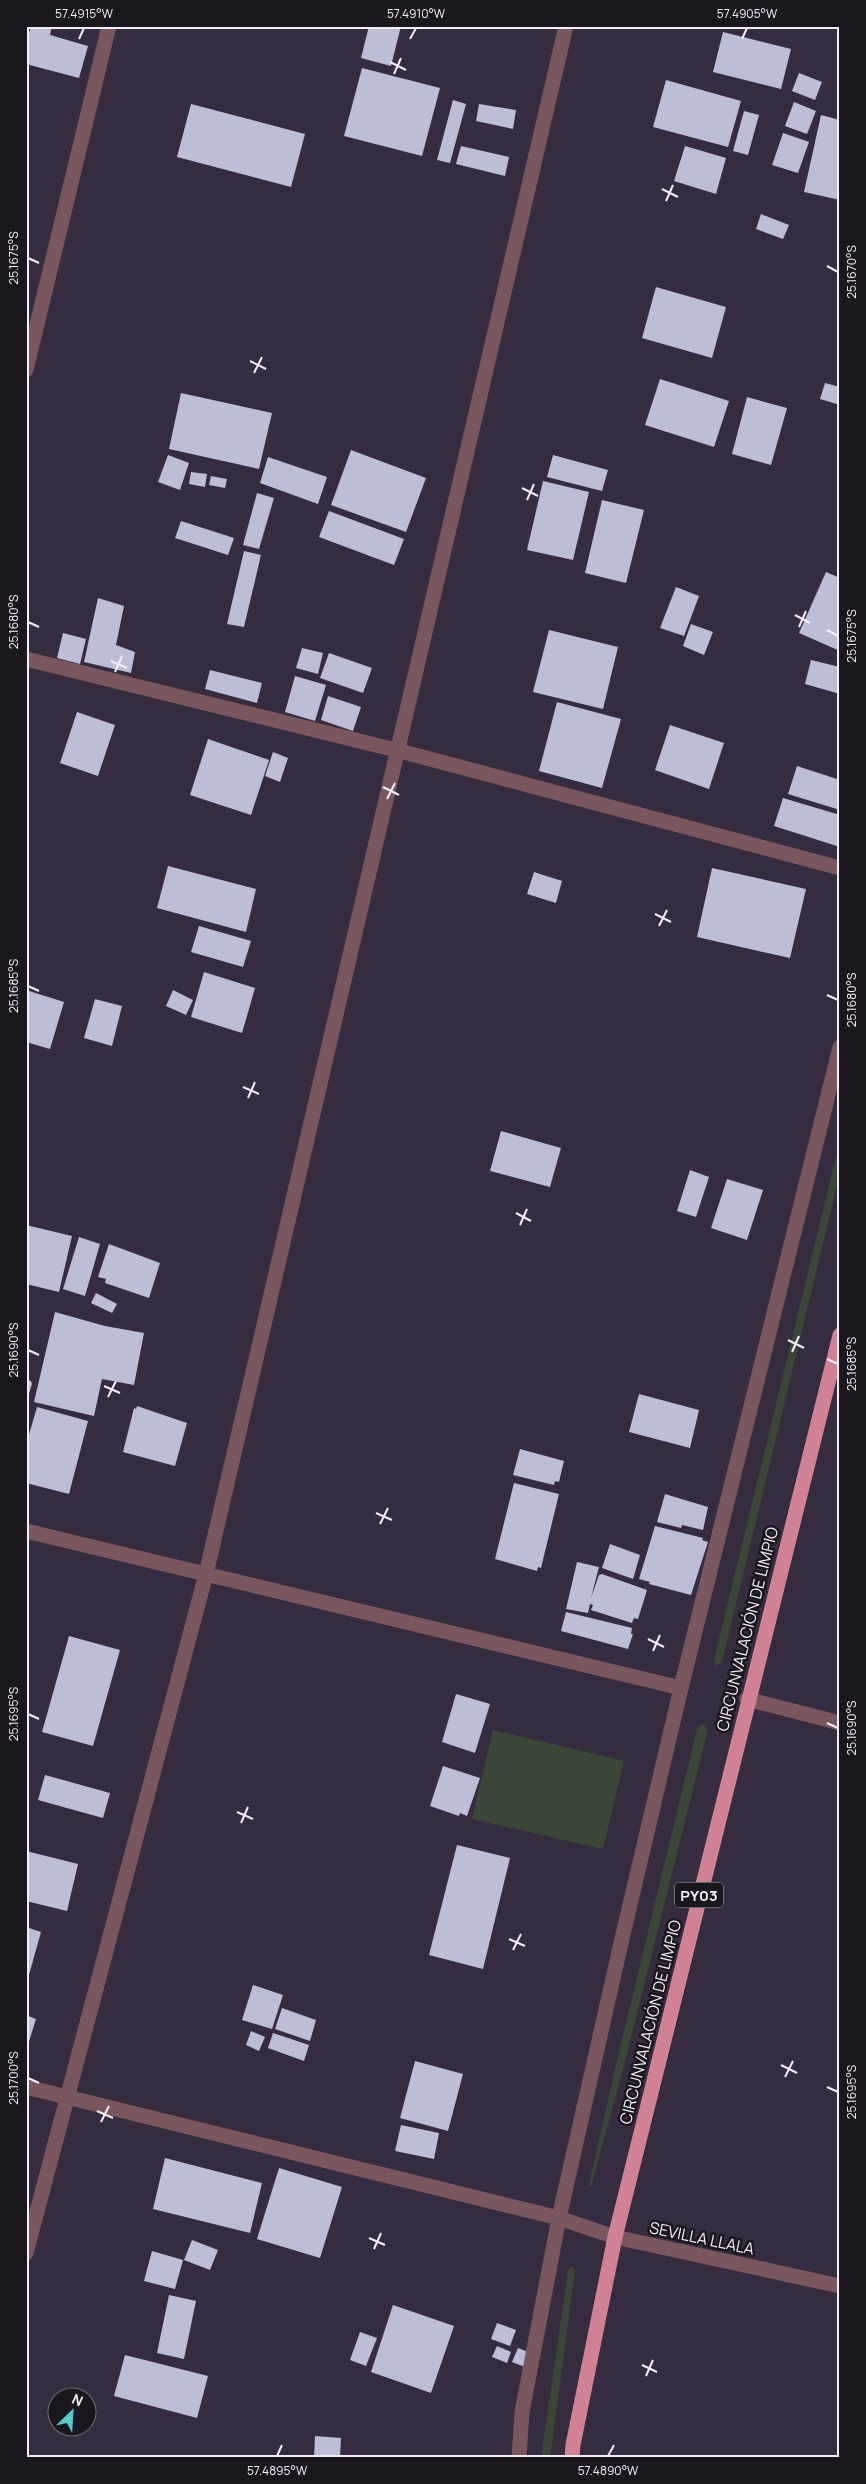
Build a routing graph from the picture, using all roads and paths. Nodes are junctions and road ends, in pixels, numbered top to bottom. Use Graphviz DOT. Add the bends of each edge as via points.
graph roads {
  1 [pos="110,26"];
  2 [pos="566,26"];
  3 [pos="26,370"];
  4 [pos="26,659"];
  5 [pos="396,750"];
  6 [pos="840,868"];
  7 [pos="840,1047"];
  8 [pos="840,1335"];
  9 [pos="26,1531"];
  10 [pos="206,1574"];
  11 [pos="681,1688"];
  12 [pos="747,1699"];
  13 [pos="840,1723"];
  14 [pos="26,2087"];
  15 [pos="67,2098"];
  16 [pos="558,2218"];
  17 [pos="615,2237"];
  18 [pos="26,2253"];
  19 [pos="840,2286"];
  20 [pos="519,2458"];
  21 [pos="572,2458"];
  1 -- 3 [label="street"];
  2 -- 5 [label="street"];
  4 -- 5 [label="street"];
  5 -- 6 [label="street"];
  5 -- 10 [label="street"];
  7 -- 11 [label="street"];
  8 -- 12 [label="highway, CIRCUNVALACIÓN DE LIMPIO / PY03"];
  9 -- 10 [label="street"];
  10 -- 11 [label="street"];
  10 -- 15 [label="street"];
  11 -- 16 [label="street"];
  12 -- 13 [label="street"];
  12 -- 17 [label="highway, CIRCUNVALACIÓN DE LIMPIO / PY03"];
  14 -- 15 [label="street, SEVILLA LLALA"];
  15 -- 16 [label="street, SEVILLA LLALA"];
  15 -- 18 [label="street"];
  16 -- 17 [label="street, SEVILLA LLALA"];
  16 -- 20 [label="street" via="522,2412"];
  17 -- 19 [label="street, SEVILLA LLALA"];
  17 -- 21 [label="highway, CIRCUNVALACIÓN DE LIMPIO / PY03"];
}
